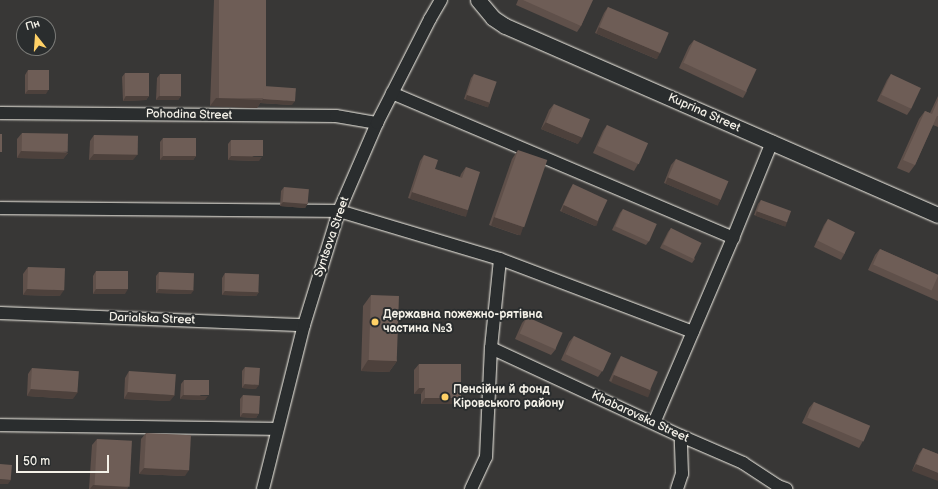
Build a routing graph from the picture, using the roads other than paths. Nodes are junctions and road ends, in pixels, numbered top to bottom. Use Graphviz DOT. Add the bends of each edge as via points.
graph roads {
  1 [pos="441,0"];
  2 [pos="478,0"];
  3 [pos="392,93"];
  4 [pos="0,113"];
  5 [pos="377,123"];
  6 [pos="772,142"];
  7 [pos="0,208"];
  8 [pos="339,211"];
  9 [pos="938,215"];
  10 [pos="734,238"];
  11 [pos="500,259"];
  12 [pos="0,313"];
  13 [pos="304,325"];
  14 [pos="693,332"];
  15 [pos="491,348"];
  16 [pos="654,423"];
  17 [pos="0,426"];
  18 [pos="277,429"];
  19 [pos="681,436"];
  20 [pos="263,489"];
  21 [pos="471,489"];
  22 [pos="678,489"];
  23 [pos="786,489"];
  1 -- 3 [label="street, Syntsova Street"];
  2 -- 6 [label="main road, Kuprina Street" via="493,18 505,26"];
  3 -- 5 [label="street, Syntsova Street"];
  3 -- 10 [label="street"];
  4 -- 5 [label="street, Pohodina Street" via="336,116"];
  5 -- 8 [label="street, Syntsova Street"];
  6 -- 9 [label="main road, Kuprina Street"];
  6 -- 10 [label="street"];
  7 -- 8 [label="street"];
  8 -- 11 [label="street"];
  8 -- 13 [label="street, Syntsova Street"];
  10 -- 14 [label="street"];
  11 -- 14 [label="street"];
  11 -- 15 [label="street"];
  12 -- 13 [label="street, Darialska Street"];
  13 -- 18 [label="street, Syntsova Street"];
  14 -- 16 [label="street"];
  15 -- 16 [label="street, Khabarovska Street"];
  15 -- 21 [label="street" via="486,457"];
  16 -- 19 [label="street, Khabarovska Street"];
  17 -- 18 [label="street"];
  18 -- 20 [label="street, Syntsova Street"];
  19 -- 22 [label="street" via="682,474"];
  19 -- 23 [label="street, Khabarovska Street" via="743,463"];
}
